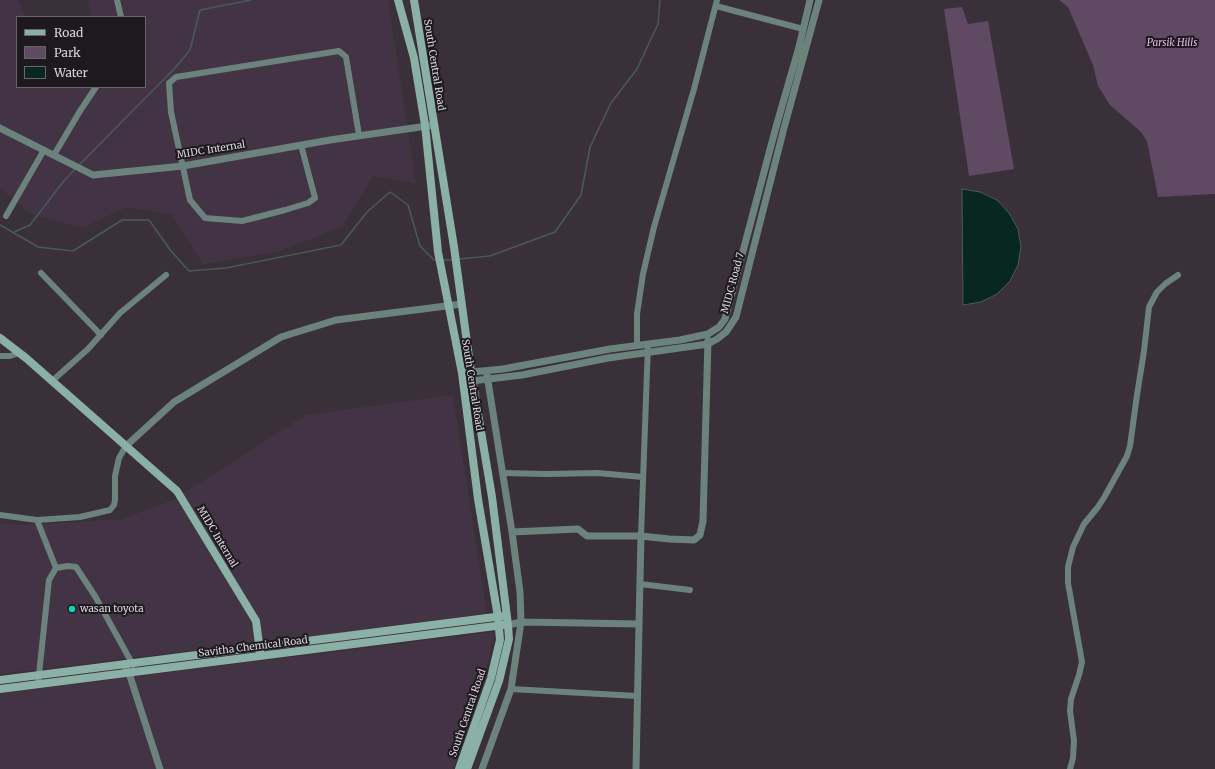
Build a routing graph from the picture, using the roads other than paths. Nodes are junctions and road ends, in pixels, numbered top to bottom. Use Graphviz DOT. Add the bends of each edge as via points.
graph roads {
  1 [pos="117,0"];
  2 [pos="398,0"];
  3 [pos="414,0"];
  4 [pos="810,0"];
  5 [pos="819,0"];
  6 [pos="717,3"];
  7 [pos="121,16"];
  8 [pos="803,29"];
  9 [pos="95,88"];
  10 [pos="429,125"];
  11 [pos="0,128"];
  12 [pos="780,128"];
  13 [pos="359,135"];
  14 [pos="301,145"];
  15 [pos="44,150"];
  16 [pos="54,155"];
  17 [pos="183,166"];
  18 [pos="6,216"];
  19 [pos="41,273"];
  20 [pos="166,275"];
  21 [pos="1178,275"];
  22 [pos="736,282"];
  23 [pos="743,285"];
  24 [pos="462,304"];
  25 [pos="449,305"];
  26 [pos="708,334"];
  27 [pos="100,335"];
  28 [pos="0,338"];
  29 [pos="648,344"];
  30 [pos="708,344"];
  31 [pos="637,346"];
  32 [pos="648,352"];
  33 [pos="19,353"];
  34 [pos="0,356"];
  35 [pos="486,370"];
  36 [pos="471,372"];
  37 [pos="462,373"];
  38 [pos="488,379"];
  39 [pos="52,381"];
  40 [pos="473,381"];
  41 [pos="463,382"];
  42 [pos="126,446"];
  43 [pos="503,472"];
  44 [pos="644,477"];
  45 [pos="0,515"];
  46 [pos="37,520"];
  47 [pos="512,532"];
  48 [pos="641,536"];
  49 [pos="56,568"];
  50 [pos="640,584"];
  51 [pos="690,590"];
  52 [pos="507,616"];
  53 [pos="498,617"];
  54 [pos="521,622"];
  55 [pos="639,624"];
  56 [pos="508,625"];
  57 [pos="499,626"];
  58 [pos="259,647"];
  59 [pos="261,656"];
  60 [pos="128,664"];
  61 [pos="133,672"];
  62 [pos="0,680"];
  63 [pos="39,680"];
  64 [pos="0,689"];
  65 [pos="511,689"];
  66 [pos="636,696"];
  67 [pos="160,769"];
  68 [pos="459,769"];
  69 [pos="467,769"];
  70 [pos="482,769"];
  71 [pos="636,769"];
  72 [pos="1070,769"];
  1 -- 7 [label="street"];
  2 -- 10 [label="main road, South Central Road"];
  3 -- 10 [label="main road, South Central Road"];
  4 -- 8 [label="street, MIDC Road 7"];
  5 -- 12 [label="street, MIDC Road 7"];
  6 -- 8 [label="street"];
  6 -- 31 [label="street" via="652,235 637,314"];
  8 -- 12 [label="street, MIDC Road 7"];
  9 -- 16 [label="street"];
  10 -- 13 [label="street, MIDC Internal"];
  10 -- 24 [label="main road, South Central Road"];
  10 -- 25 [label="main road, South Central Road" via="440,260"];
  11 -- 15 [label="street, MIDC Internal"];
  12 -- 22 [label="street, MIDC Road 7"];
  12 -- 23 [label="street, MIDC Road 7"];
  13 -- 14 [label="street, MIDC Internal"];
  13 -- 17 [label="street" via="346,57 339,52 176,77 169,83"];
  14 -- 17 [label="street, MIDC Internal"];
  14 -- 17 [label="street" via="314,198 308,203 242,221 205,218 190,200"];
  15 -- 16 [label="street, MIDC Internal"];
  15 -- 18 [label="street"];
  16 -- 17 [label="street, MIDC Internal" via="93,175"];
  19 -- 27 [label="street"];
  20 -- 27 [label="street" via="120,313"];
  21 -- 72 [label="street" via="1157,292 1149,307 1127,456 1105,496 1084,524 1073,547 1068,567 1068,583 1082,662 1071,699 1074,741"];
  22 -- 23 [label="street"];
  22 -- 26 [label="street, MIDC Road 7" via="725,319 719,327"];
  23 -- 30 [label="street, MIDC Road 7" via="736,317 726,332"];
  24 -- 25 [label="street"];
  24 -- 36 [label="main road, South Central Road"];
  25 -- 37 [label="main road, South Central Road"];
  25 -- 42 [label="street" via="336,320 281,337 174,402"];
  26 -- 29 [label="street, MIDC Road 7"];
  26 -- 30 [label="street"];
  27 -- 39 [label="street"];
  28 -- 33 [label="main road, MIDC Internal"];
  29 -- 31 [label="street, MIDC Road 7"];
  29 -- 32 [label="street"];
  30 -- 32 [label="street, MIDC Road 7"];
  30 -- 48 [label="street" via="703,521 700,535 694,540"];
  31 -- 35 [label="street, MIDC Road 7"];
  32 -- 38 [label="street, MIDC Road 7"];
  32 -- 44 [label="street"];
  33 -- 34 [label="street"];
  33 -- 39 [label="main road, MIDC Internal"];
  35 -- 36 [label="street, MIDC Road 7"];
  35 -- 38 [label="street"];
  36 -- 37 [label="street, MIDC Road 7"];
  36 -- 40 [label="main road, South Central Road"];
  37 -- 41 [label="main road, South Central Road"];
  38 -- 40 [label="street, MIDC Road 7"];
  38 -- 43 [label="street"];
  39 -- 42 [label="main road, MIDC Internal"];
  40 -- 41 [label="street, MIDC Road 7"];
  40 -- 52 [label="main road, South Central Road" via="492,497"];
  41 -- 53 [label="main road, South Central Road" via="478,499"];
  42 -- 46 [label="street" via="119,458 115,476 114,506 110,510 80,517"];
  42 -- 58 [label="main road, MIDC Internal" via="177,491 256,621"];
  43 -- 44 [label="street" via="597,473"];
  43 -- 47 [label="street"];
  44 -- 48 [label="street"];
  45 -- 46 [label="street"];
  46 -- 49 [label="street"];
  47 -- 48 [label="street" via="578,530 587,536"];
  47 -- 54 [label="street"];
  48 -- 50 [label="street"];
  49 -- 60 [label="street" via="76,567 95,596"];
  49 -- 63 [label="street" via="49,580"];
  50 -- 51 [label="street"];
  50 -- 55 [label="street"];
  52 -- 53 [label="main road, Savitha Chemical Road"];
  52 -- 56 [label="main road, South Central Road"];
  53 -- 57 [label="main road, South Central Road"];
  53 -- 58 [label="main road, Savitha Chemical Road"];
  54 -- 55 [label="street"];
  54 -- 56 [label="street"];
  54 -- 65 [label="street"];
  55 -- 66 [label="street"];
  56 -- 57 [label="main road, Savitha Chemical Road"];
  56 -- 69 [label="main road, South Central Road" via="509,639 499,681"];
  57 -- 59 [label="main road, Savitha Chemical Road"];
  57 -- 68 [label="main road, South Central Road" via="500,640 491,678"];
  58 -- 59 [label="main road, MIDC Internal"];
  58 -- 60 [label="main road, Savitha Chemical Road"];
  59 -- 61 [label="main road, Savitha Chemical Road"];
  60 -- 61 [label="street"];
  60 -- 63 [label="main road, Savitha Chemical Road"];
  61 -- 63 [label="main road, Savitha Chemical Road"];
  61 -- 67 [label="street"];
  62 -- 63 [label="main road, Savitha Chemical Road"];
  63 -- 64 [label="main road, Savitha Chemical Road"];
  65 -- 66 [label="street"];
  65 -- 70 [label="street"];
  66 -- 71 [label="street"];
}
